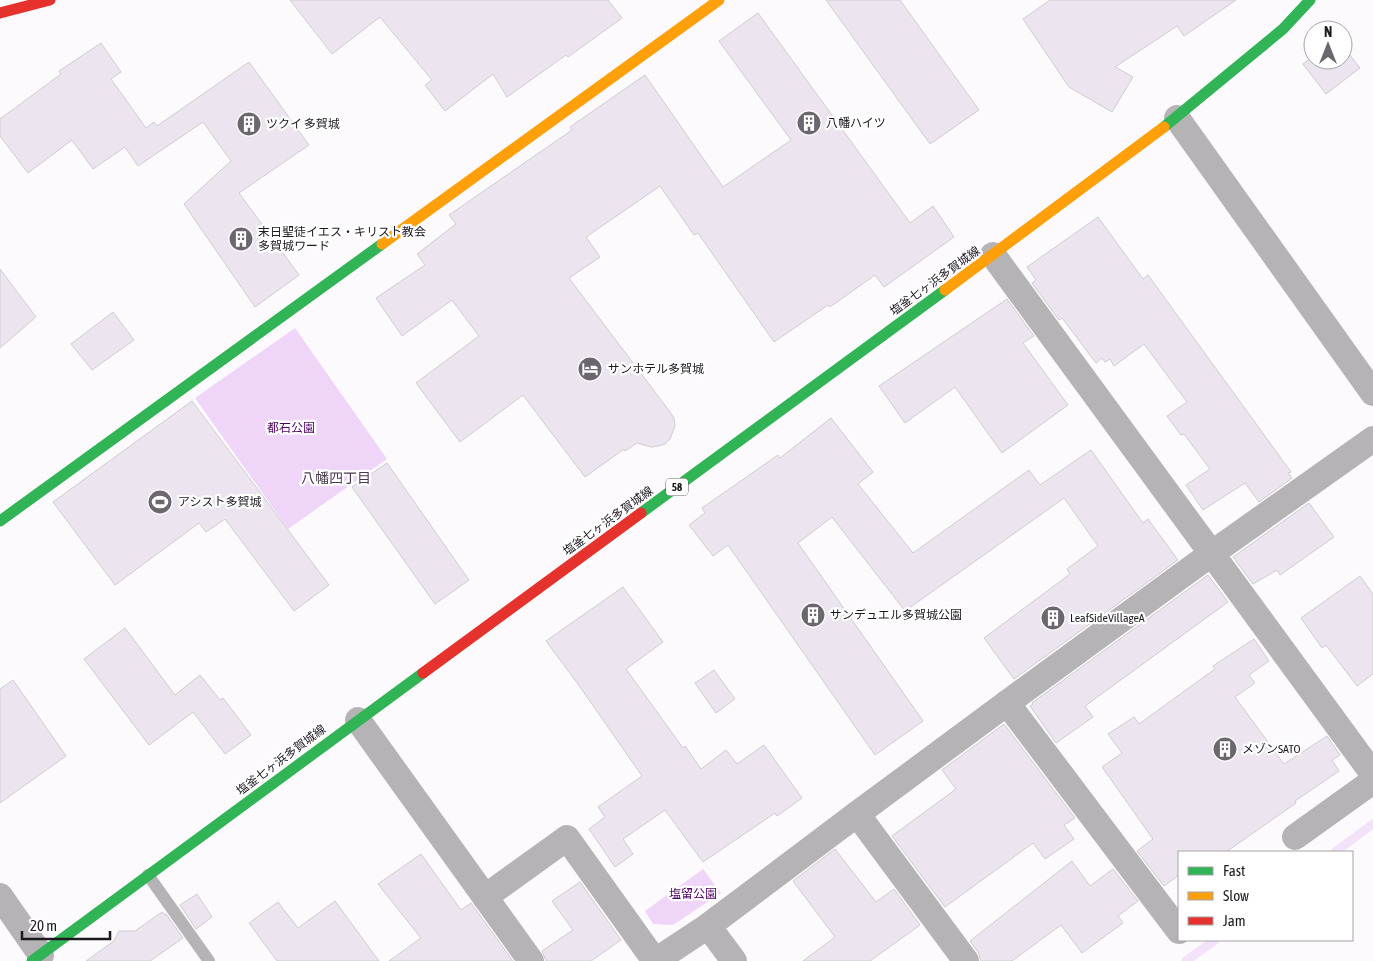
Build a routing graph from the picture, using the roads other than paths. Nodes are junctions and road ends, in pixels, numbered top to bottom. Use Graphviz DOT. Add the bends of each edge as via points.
graph roads {
  1 [pos="50,0"];
  2 [pos="719,0"];
  3 [pos="1310,0"];
  4 [pos="0,14"];
  5 [pos="1177,118"];
  6 [pos="993,255"];
  7 [pos="1373,393"];
  8 [pos="1373,439"];
  9 [pos="0,522"];
  10 [pos="1211,554"];
  11 [pos="1007,703"];
  12 [pos="358,720"];
  13 [pos="1373,774"];
  14 [pos="1373,781"];
  15 [pos="856,814"];
  16 [pos="1295,837"];
  17 [pos="148,875"];
  18 [pos="0,896"];
  19 [pos="484,897"];
  20 [pos="708,926"];
  21 [pos="1178,930"];
  22 [pos="37,958"];
  23 [pos="209,961"];
  24 [pos="531,961"];
  25 [pos="655,961"];
  26 [pos="734,961"];
  27 [pos="966,961"];
  1 -- 4 [label="main road"];
  2 -- 9 [label="main road"];
  3 -- 5 [label="main road, 塩釜七ヶ浜多賀城線 / 58" via="1283,29"];
  5 -- 6 [label="main road, 塩釜七ヶ浜多賀城線 / 58"];
  5 -- 7 [label="street"];
  6 -- 10 [label="street"];
  6 -- 12 [label="main road, 塩釜七ヶ浜多賀城線 / 58"];
  8 -- 10 [label="street"];
  10 -- 11 [label="street"];
  10 -- 13 [label="street"];
  11 -- 15 [label="street"];
  11 -- 21 [label="street"];
  12 -- 17 [label="main road, 塩釜七ヶ浜多賀城線 / 58"];
  12 -- 19 [label="street"];
  14 -- 16 [label="street"];
  15 -- 20 [label="street"];
  15 -- 27 [label="street"];
  17 -- 22 [label="main road, 塩釜七ヶ浜多賀城線 / 58"];
  17 -- 23 [label="lane"];
  18 -- 22 [label="street"];
  19 -- 24 [label="street"];
  19 -- 25 [label="street" via="568,838"];
  20 -- 25 [label="street"];
  20 -- 26 [label="street"];
}
